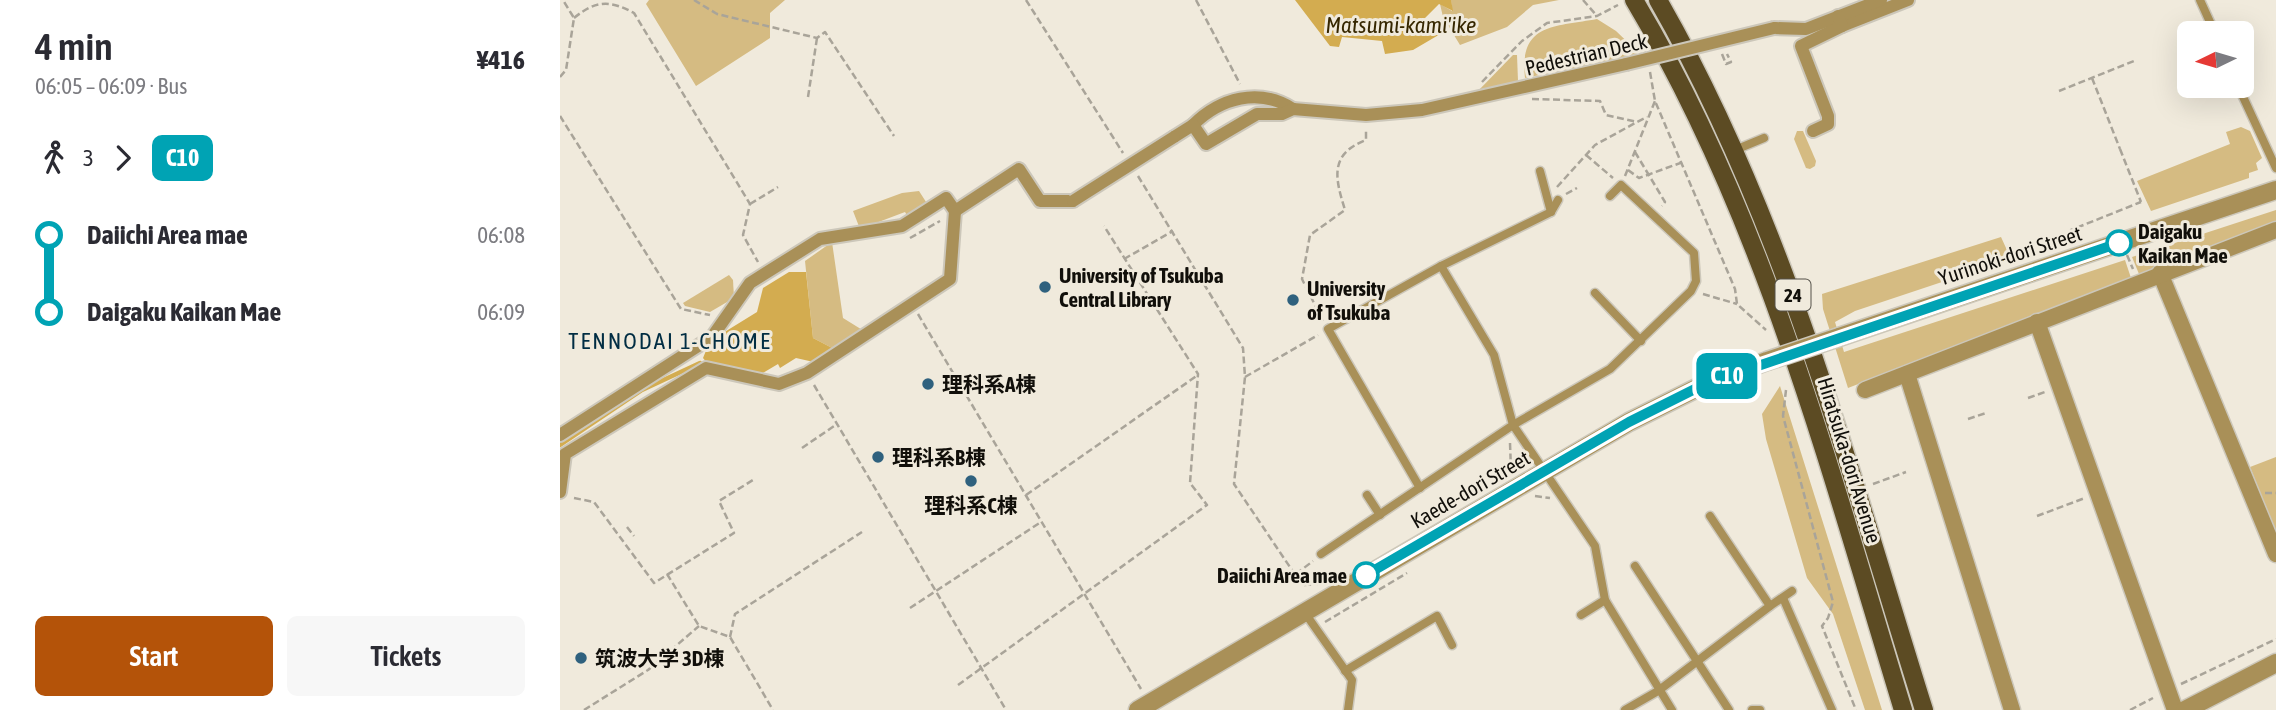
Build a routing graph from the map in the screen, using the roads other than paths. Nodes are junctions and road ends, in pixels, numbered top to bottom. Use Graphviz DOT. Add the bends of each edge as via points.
graph roads {
  1 [pos="1881,0"];
  2 [pos="1908,0"];
  3 [pos="2200,0"];
  4 [pos="1660,1"];
  5 [pos="1632,5"];
  6 [pos="1840,21"];
  7 [pos="2210,21"];
  8 [pos="2244,98"];
  9 [pos="1293,109"];
  10 [pos="1193,125"];
  11 [pos="1813,131"];
  12 [pos="1765,138"];
  13 [pos="1735,150"];
  14 [pos="2276,168"];
  15 [pos="1540,172"];
  16 [pos="2276,190"];
  17 [pos="1610,196"];
  18 [pos="1558,200"];
  19 [pos="956,211"];
  20 [pos="1551,212"];
  21 [pos="2276,230"];
  22 [pos="1441,266"];
  23 [pos="2160,273"];
  24 [pos="1595,293"];
  25 [pos="2037,322"];
  26 [pos="1839,337"];
  27 [pos="1641,341"];
  28 [pos="694,349"];
  29 [pos="706,368"];
  30 [pos="1907,374"];
  31 [pos="1865,390"];
  32 [pos="1513,425"];
  33 [pos="560,435"];
  34 [pos="1544,473"];
  35 [pos="1420,488"];
  36 [pos="566,495"];
  37 [pos="1367,495"];
  38 [pos="1380,515"];
  39 [pos="1710,516"];
  40 [pos="2276,554"];
  41 [pos="1321,555"];
  42 [pos="1635,566"];
  43 [pos="1792,591"];
  44 [pos="1783,598"];
  45 [pos="1605,600"];
  46 [pos="1770,606"];
  47 [pos="1304,611"];
  48 [pos="1581,615"];
  49 [pos="1452,645"];
  50 [pos="1697,661"];
  51 [pos="2276,663"];
  52 [pos="1345,671"];
  53 [pos="1658,691"];
  54 [pos="1138,710"];
  55 [pos="1348,710"];
  56 [pos="1625,710"];
  57 [pos="1672,710"];
  58 [pos="1729,710"];
  59 [pos="1752,710"];
  60 [pos="1760,710"];
  61 [pos="1832,710"];
  62 [pos="1903,710"];
  63 [pos="1924,710"];
  64 [pos="2012,710"];
  65 [pos="2175,710"];
  66 [pos="2185,710"];
  1 -- 6 [label="street, Pedestrian Deck"];
  2 -- 6 [label="street"];
  3 -- 7 [label="lane"];
  4 -- 5 [label="street"];
  4 -- 13 [label="main road, Hiratsuka-dori Avenue / 24"];
  5 -- 62 [label="main road, Hiratsuka-dori Avenue / 24" via="1709,142 1765,272"];
  6 -- 9 [label="street, Pedestrian Deck, bridge" via="1807,29 1774,28 1422,110 1366,115"];
  6 -- 11 [label="street" via="1801,46 1829,116 1828,124"];
  8 -- 14 [label="lane"];
  9 -- 10 [label="street, Pedestrian Deck" via="1247,96 1227,101"];
  9 -- 10 [label="street, Pedestrian Deck" via="1257,114 1206,144"];
  10 -- 19 [label="street, bridge" via="1073,201 1040,201 1019,169"];
  12 -- 13 [label="lane"];
  13 -- 63 [label="main road, Hiratsuka-dori Avenue / 24" via="1792,290"];
  15 -- 20 [label="lane"];
  16 -- 26 [label="street, Yurinoki-dori Street"];
  17 -- 27 [label="lane" via="1621,185 1694,253 1696,281 1691,291"];
  18 -- 20 [label="lane"];
  19 -- 28 [label="street" via="946,198 902,226 821,239 750,283 712,337"];
  19 -- 29 [label="street" via="950,279 807,373 779,384"];
  20 -- 22 [label="lane"];
  21 -- 23 [label="street"];
  22 -- 32 [label="lane" via="1494,355"];
  22 -- 35 [label="lane" via="1328,329"];
  23 -- 25 [label="street"];
  23 -- 40 [label="street"];
  24 -- 27 [label="lane"];
  25 -- 30 [label="street"];
  25 -- 65 [label="street"];
  26 -- 34 [label="street, Kaede-dori Street, bridge" via="1705,384"];
  27 -- 32 [label="lane" via="1609,369"];
  28 -- 29 [label="street"];
  28 -- 33 [label="street"];
  29 -- 36 [label="street" via="565,454"];
  30 -- 31 [label="street"];
  30 -- 64 [label="street"];
  32 -- 34 [label="lane"];
  32 -- 35 [label="lane"];
  34 -- 45 [label="lane" via="1595,546"];
  34 -- 47 [label="street, Kaede-dori Street"];
  35 -- 38 [label="lane"];
  37 -- 38 [label="lane"];
  38 -- 41 [label="lane"];
  39 -- 46 [label="lane"];
  42 -- 50 [label="lane"];
  43 -- 44 [label="lane"];
  44 -- 46 [label="lane"];
  44 -- 61 [label="lane"];
  45 -- 48 [label="lane"];
  45 -- 53 [label="lane"];
  46 -- 50 [label="lane"];
  47 -- 52 [label="lane"];
  47 -- 54 [label="street, Kaede-dori Street"];
  49 -- 52 [label="lane" via="1437,616"];
  50 -- 53 [label="lane"];
  50 -- 58 [label="lane"];
  51 -- 66 [label="street"];
  52 -- 55 [label="lane" via="1352,680"];
  53 -- 56 [label="lane"];
  53 -- 57 [label="lane"];
  59 -- 60 [label="lane"];
}
